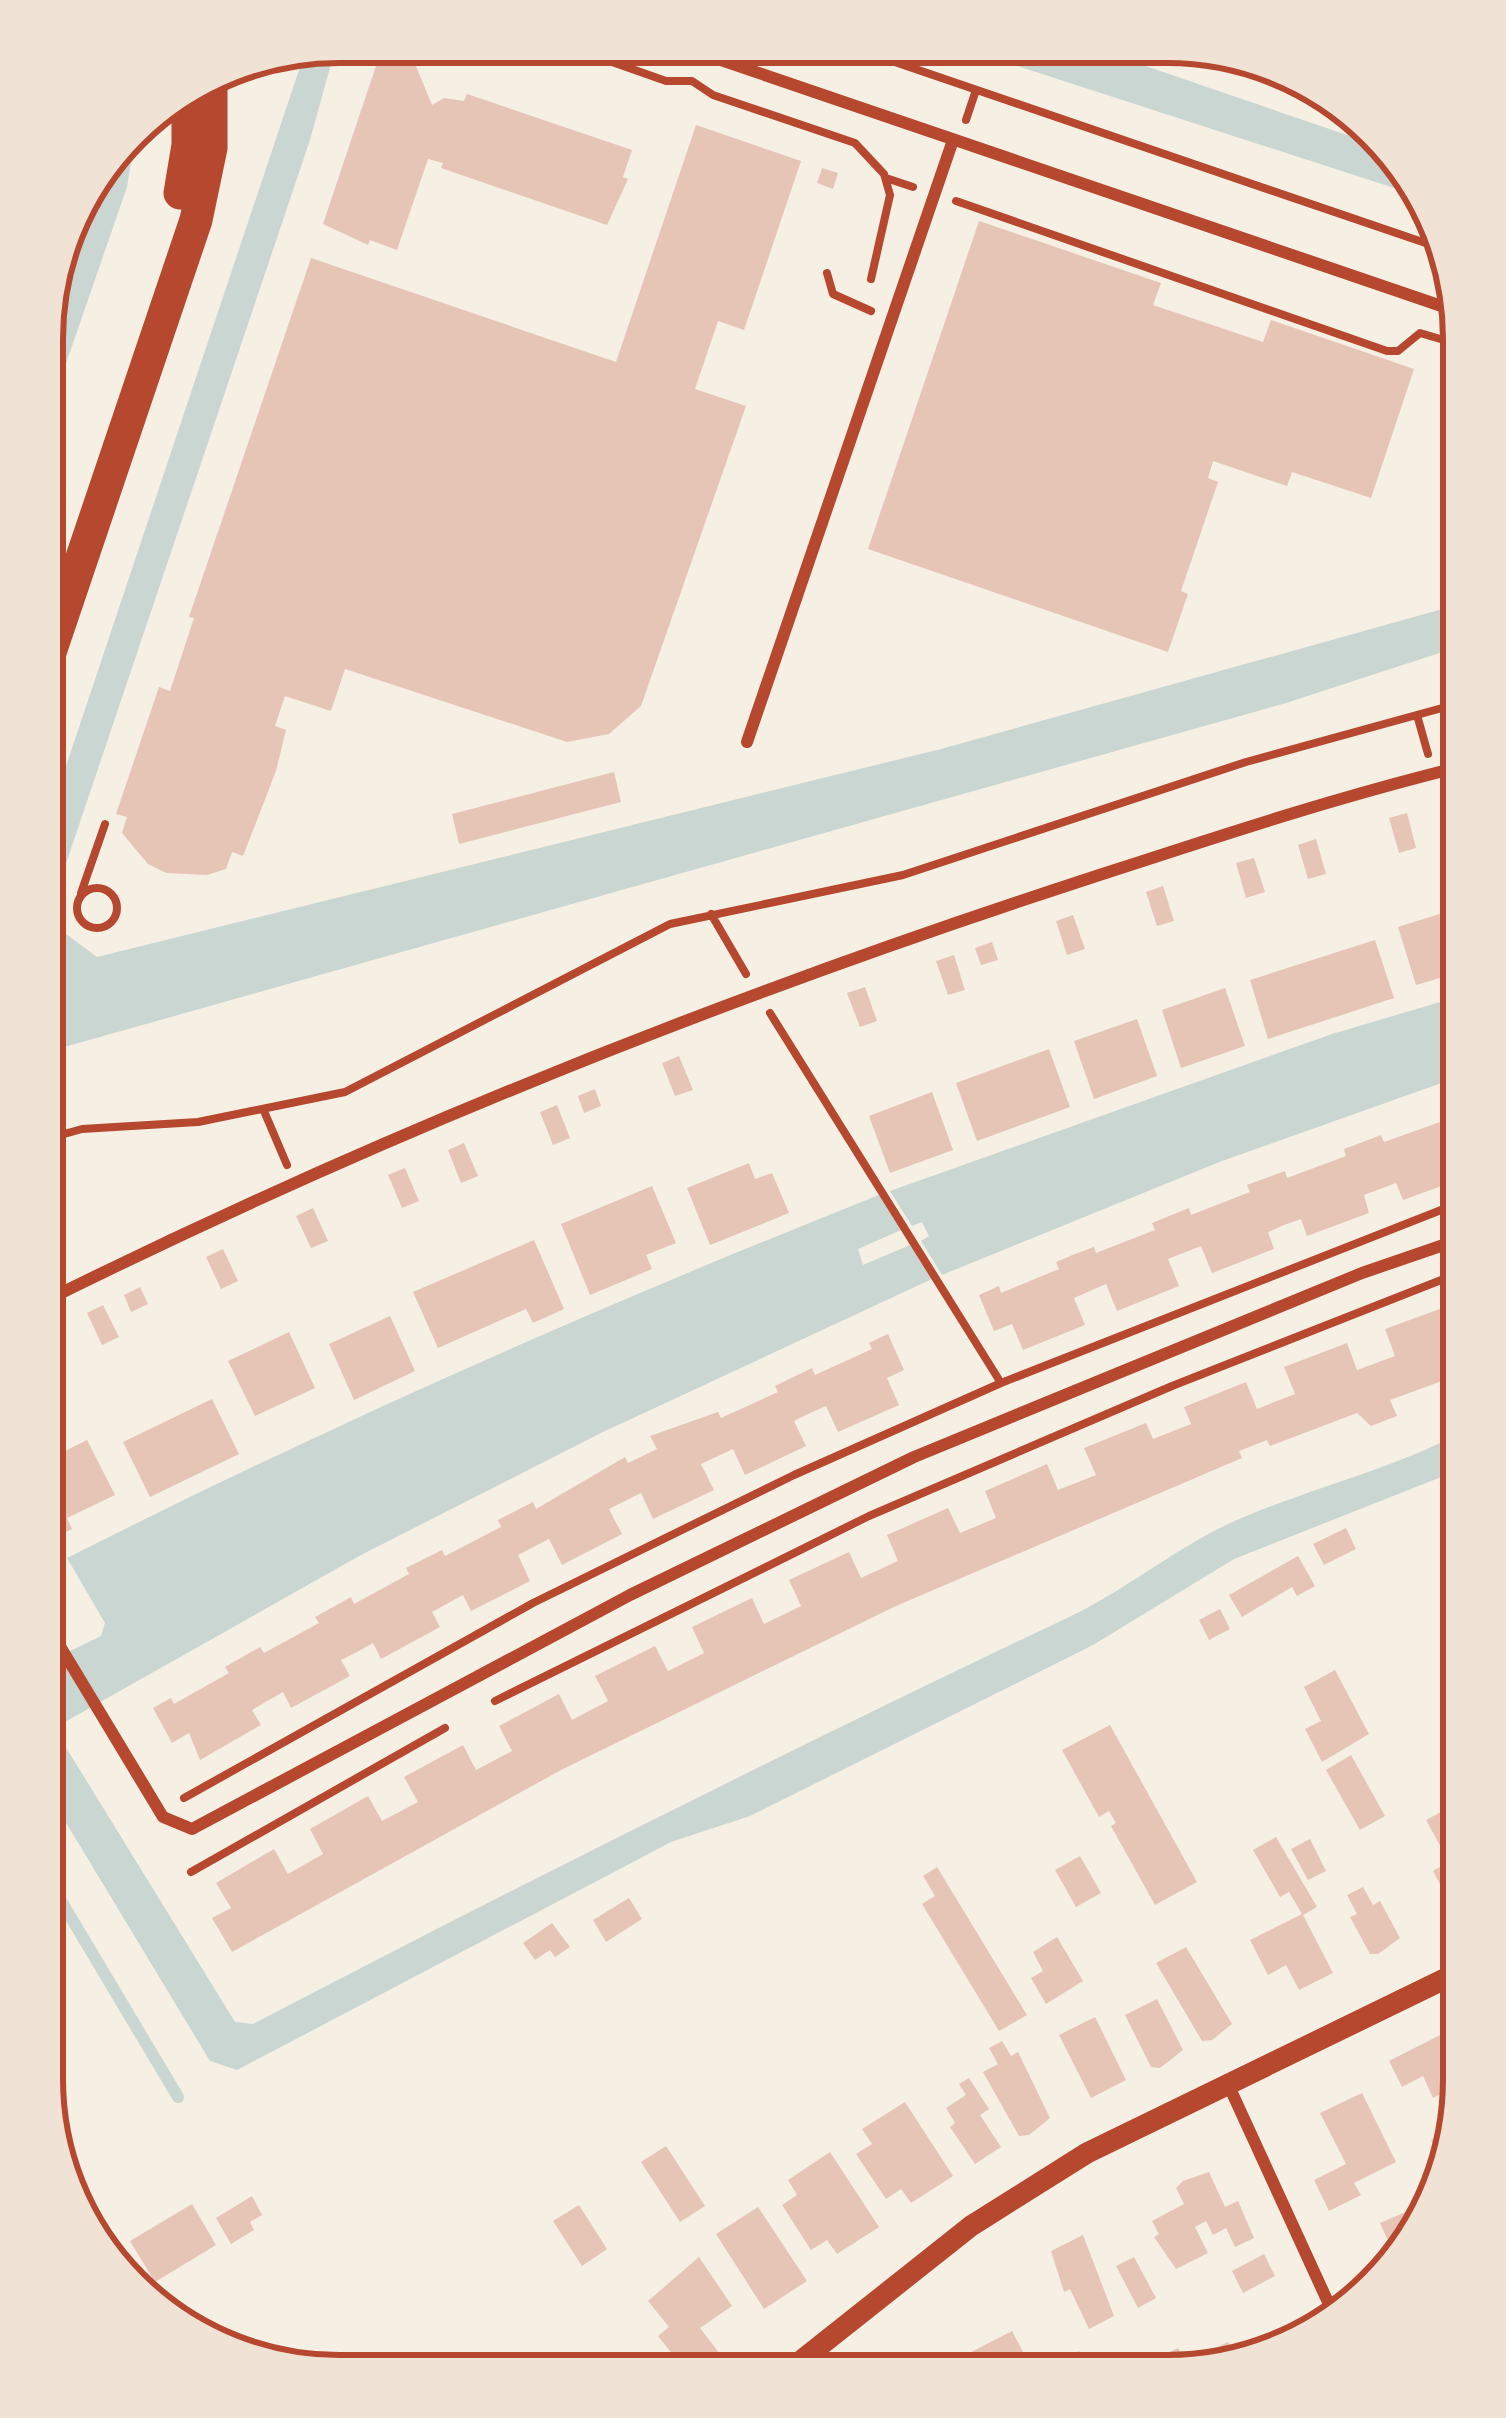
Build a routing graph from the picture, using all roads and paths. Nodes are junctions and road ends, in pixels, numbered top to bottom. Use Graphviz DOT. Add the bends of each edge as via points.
graph roads {
  1 [pos="899,63"];
  2 [pos="615,64"];
  3 [pos="729,64"];
  4 [pos="211,95"];
  5 [pos="188,109"];
  6 [pos="952,142"];
  7 [pos="972,207"];
  8 [pos="1426,243"];
  9 [pos="827,273"];
  10 [pos="871,279"];
  11 [pos="1441,306"];
  12 [pos="892,318"];
  13 [pos="1443,340"];
  14 [pos="63,558"];
  15 [pos="63,614"];
  16 [pos="1443,708"];
  17 [pos="1417,715"];
  18 [pos="747,742"];
  19 [pos="1443,771"];
  20 [pos="1434,773"];
  21 [pos="105,824"];
  22 [pos="81,895"];
  23 [pos="710,914"];
  24 [pos="758,993"];
  25 [pos="264,1111"];
  26 [pos="63,1134"];
  27 [pos="293,1179"];
  28 [pos="1442,1246"];
  29 [pos="1442,1280"];
  30 [pos="63,1292"];
  31 [pos="1001,1383"];
  32 [pos="63,1652"];
  33 [pos="477,1710"];
  34 [pos="457,1721"];
  35 [pos="191,1873"];
  36 [pos="1442,1980"];
  37 [pos="1228,2084"];
  38 [pos="1328,2302"];
  39 [pos="809,2355"];
  1 -- 8 [label="path"];
  2 -- 10 [label="path" via="692,81 872,156 890,195"];
  3 -- 6 [label="street"];
  4 -- 15 [label="highway" via="212,148 196,220"];
  5 -- 14 [label="highway" via="172,222"];
  6 -- 11 [label="street"];
  6 -- 12 [label="street"];
  7 -- 13 [label="path" via="1387,351 1420,333"];
  9 -- 12 [label="path" via="839,299"];
  12 -- 18 [label="street"];
  16 -- 17 [label="path"];
  17 -- 20 [label="path"];
  17 -- 23 [label="path" via="1068,817 903,875"];
  19 -- 20 [label="street"];
  20 -- 24 [label="street" via="1140,862"];
  21 -- 22 [label="path"];
  22 -- 22 [label="path" via="97,887 109,892 117,909 112,922 86,926 77,915"];
  23 -- 24 [label="path"];
  23 -- 25 [label="path" via="670,924 345,1092"];
  24 -- 27 [label="street"];
  24 -- 31 [label="path"];
  25 -- 26 [label="path"];
  25 -- 27 [label="path"];
  27 -- 30 [label="street"];
  28 -- 32 [label="street" via="914,1457 630,1595 207,1824 180,1828 163,1816"];
  29 -- 33 [label="path" via="889,1508"];
  34 -- 35 [label="path"];
  36 -- 37 [label="street"];
  37 -- 38 [label="street"];
  37 -- 39 [label="street" via="1012,2198"];
}
